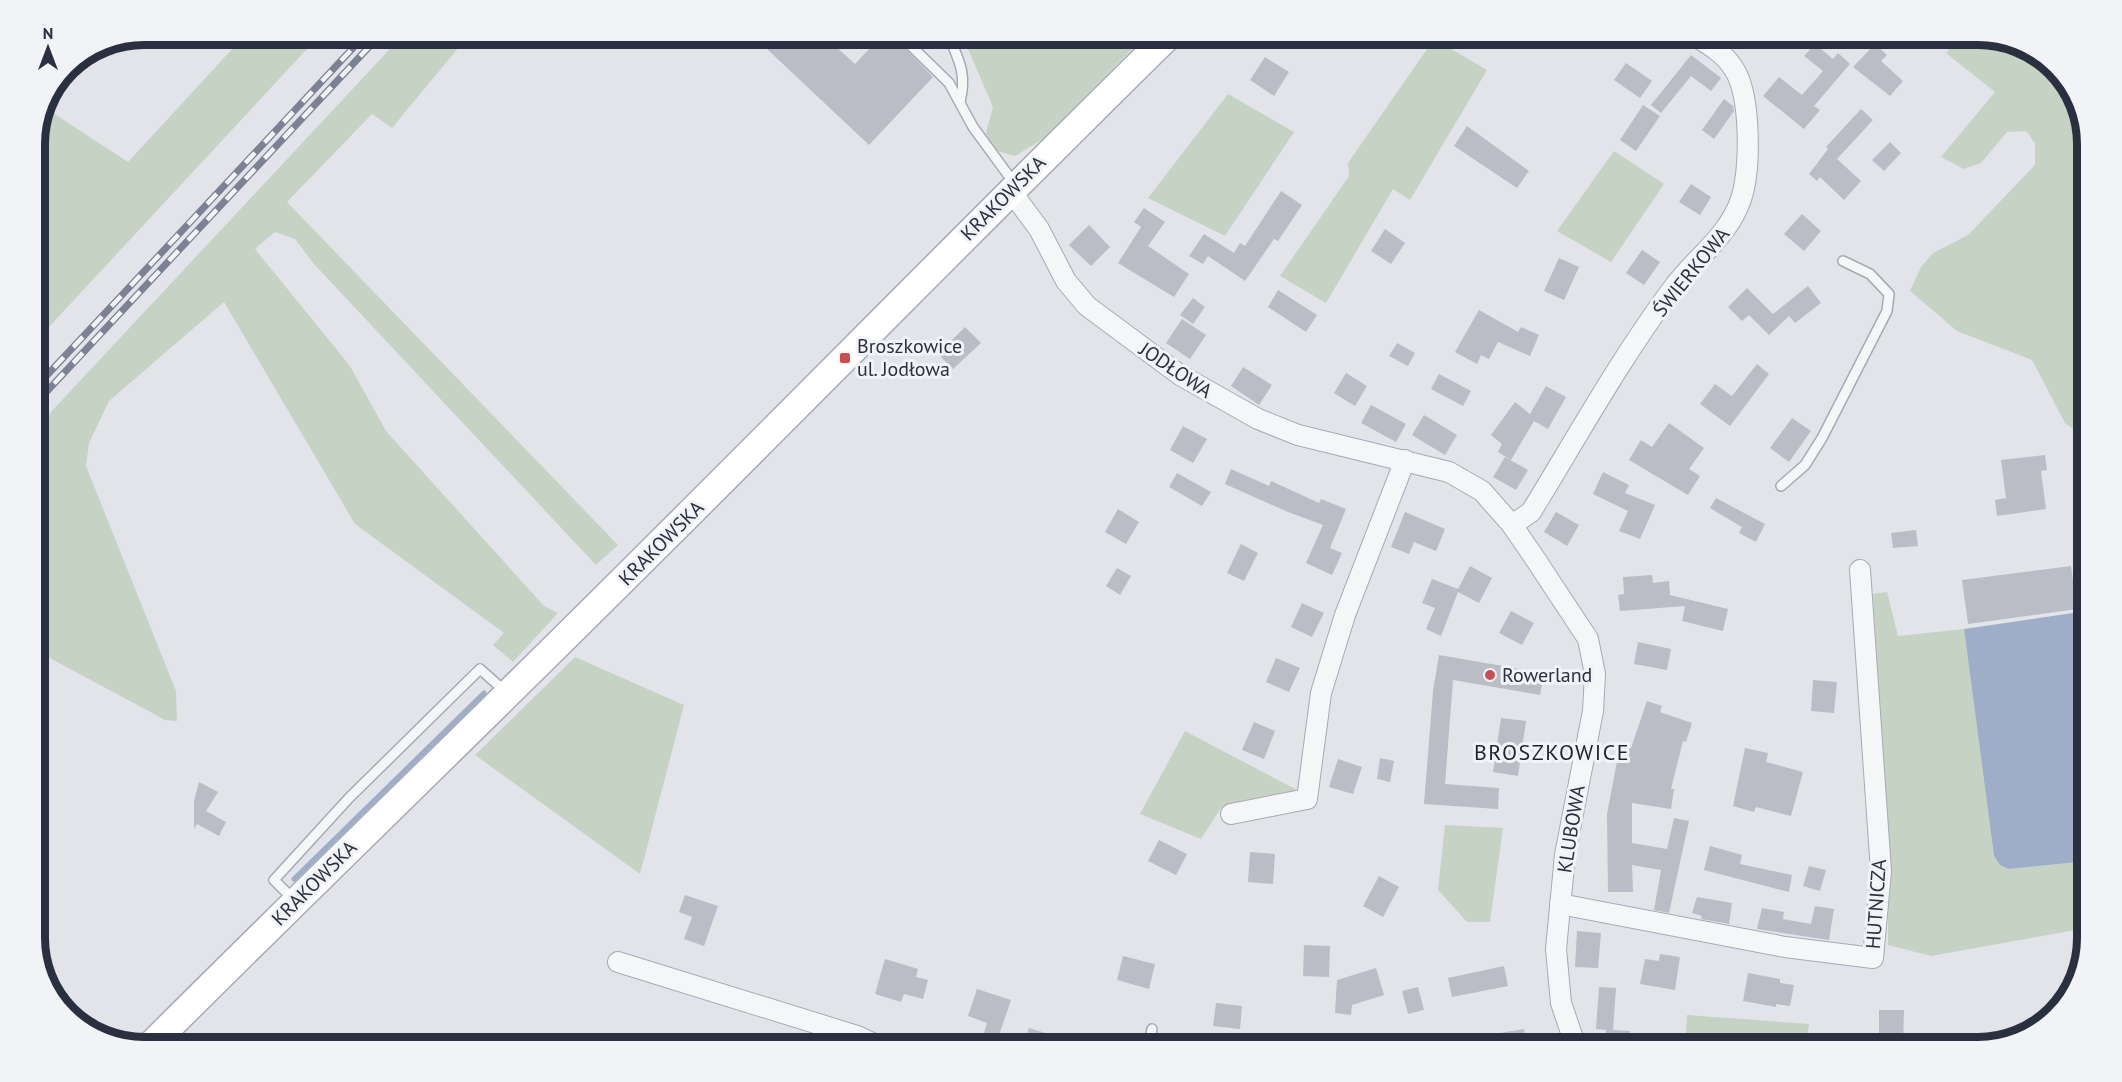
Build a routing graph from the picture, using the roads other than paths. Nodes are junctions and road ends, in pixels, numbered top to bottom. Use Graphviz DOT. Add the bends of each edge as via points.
graph roads {
  1 [pos="910,45"];
  2 [pos="953,45"];
  3 [pos="1159,45"];
  4 [pos="1709,45"];
  5 [pos="960,102"];
  6 [pos="1013,188"];
  7 [pos="1843,261"];
  8 [pos="1405,460"];
  9 [pos="1781,486"];
  10 [pos="1512,525"];
  11 [pos="1860,570"];
  12 [pos="508,693"];
  13 [pos="1231,814"];
  14 [pos="295,901"];
  15 [pos="1560,904"];
  16 [pos="618,962"];
  17 [pos="1152,1029"];
  18 [pos="159,1037"];
  19 [pos="859,1037"];
  20 [pos="1150,1037"];
  21 [pos="1573,1037"];
  1 -- 5 [label="lane" via="949,83"];
  2 -- 5 [label="lane" via="963,70"];
  3 -- 6 [label="street, KRAKOWSKA"];
  4 -- 10 [label="street, ŚWIERKOWA" via="1735,70 1743,92 1747,174 1741,199 1729,226 1679,280 1654,317 1531,512"];
  5 -- 6 [label="lane"];
  6 -- 8 [label="street, JODŁOWA" via="1066,281 1087,306 1191,382 1258,419 1298,435"];
  6 -- 12 [label="street, KRAKOWSKA"];
  7 -- 9 [label="lane" via="1870,274 1889,294 1887,311 1822,438 1805,465"];
  8 -- 10 [label="street, JODŁOWA" via="1449,472 1482,491"];
  8 -- 13 [label="street" via="1345,615 1321,693 1307,799"];
  10 -- 15 [label="street, KLUBOWA" via="1588,639 1595,674 1593,711 1565,855"];
  11 -- 15 [label="street, HUTNICZA" via="1881,871 1873,958 1785,947"];
  12 -- 14 [label="street, KRAKOWSKA"];
  12 -- 14 [label="lane" via="480,669 349,798 274,880"];
  14 -- 18 [label="street, KRAKOWSKA"];
  15 -- 21 [label="street, KLUBOWA" via="1557,973"];
  16 -- 19 [label="street"];
  17 -- 20 [label="lane"];
}
